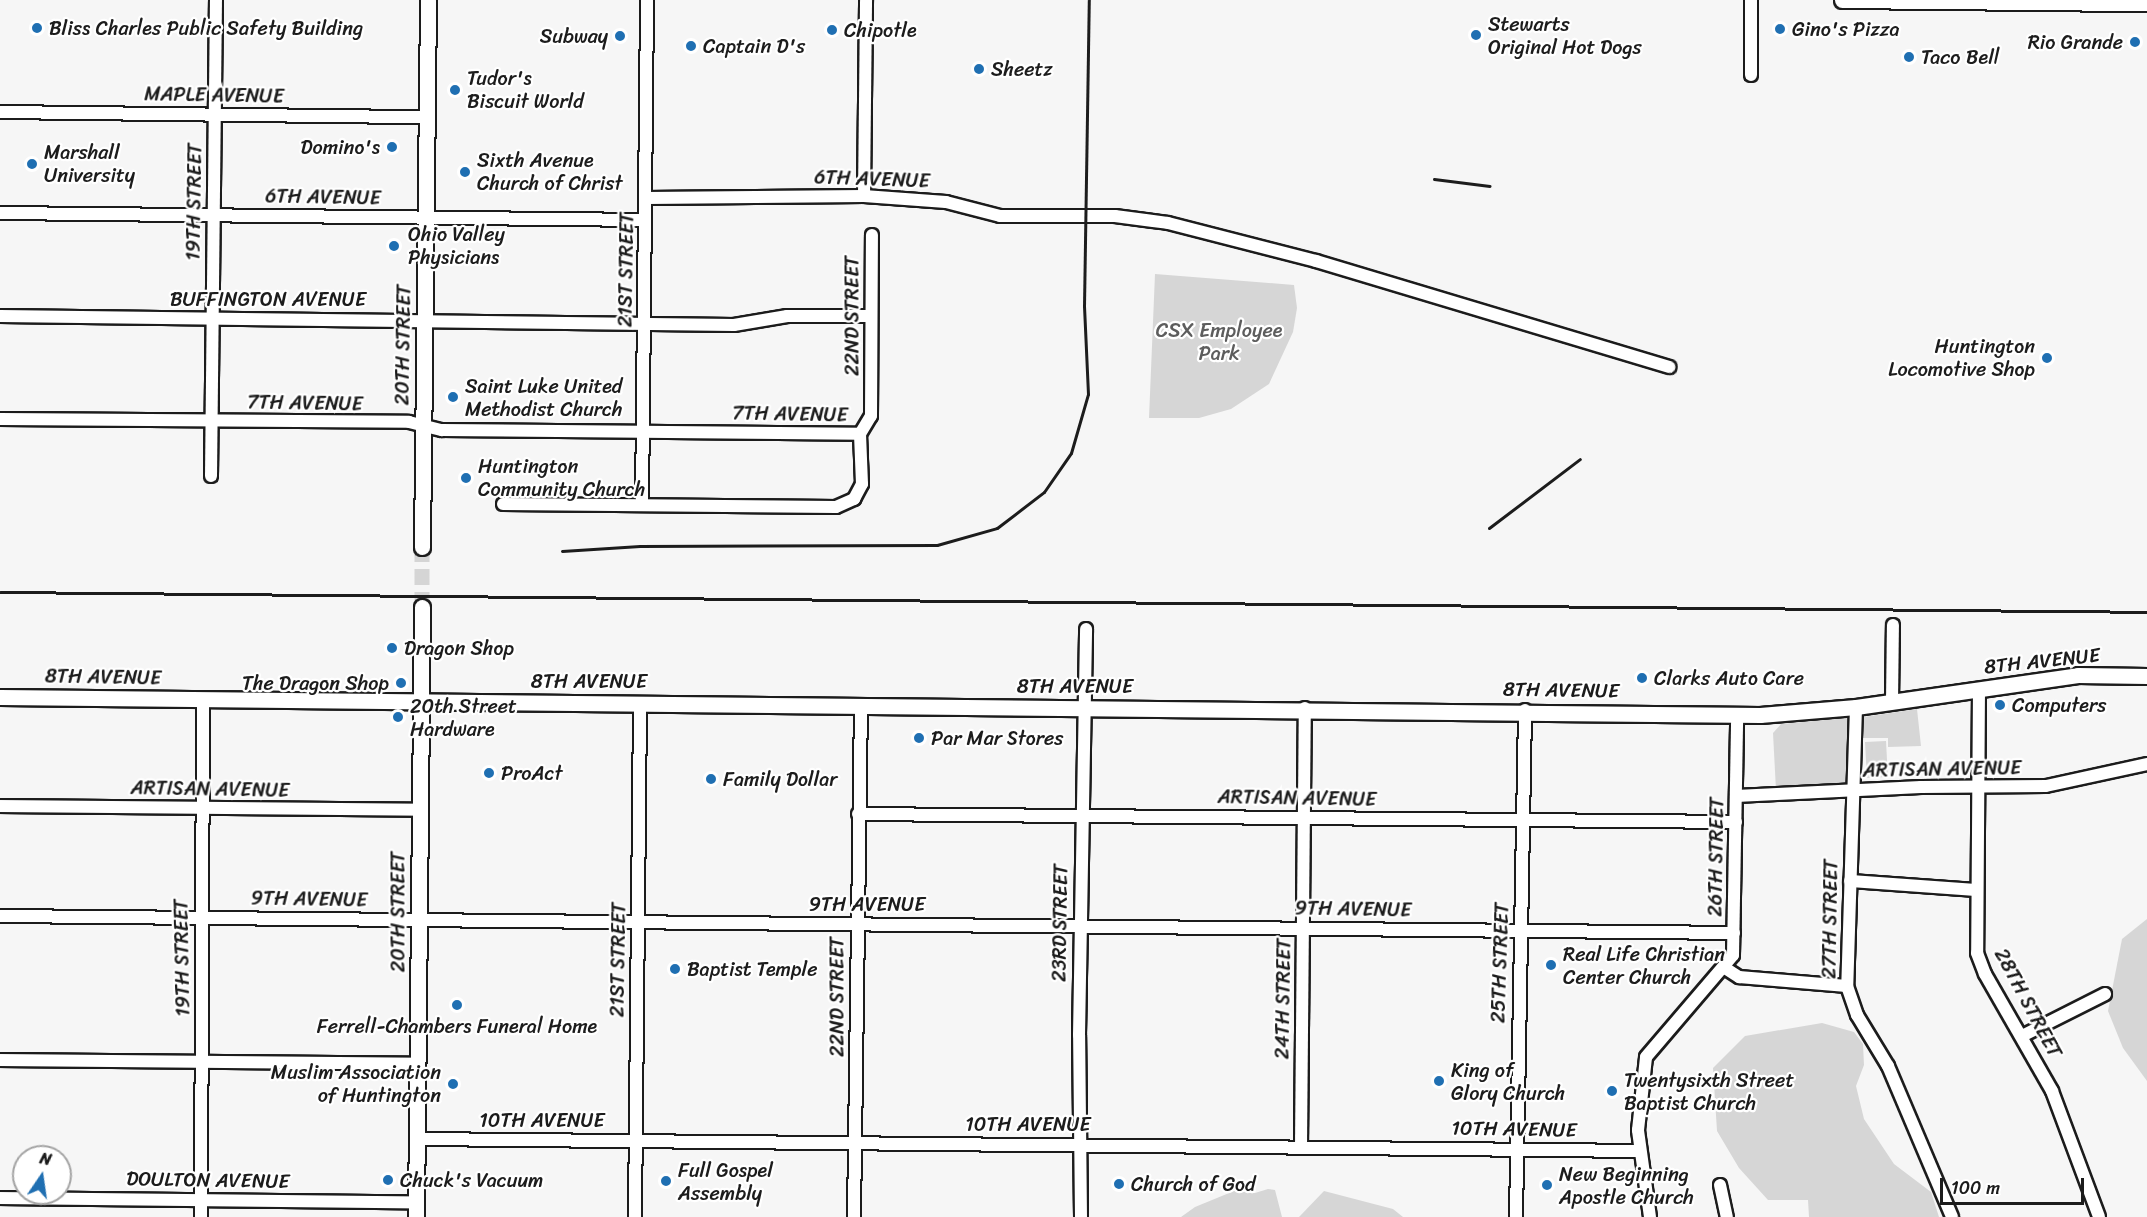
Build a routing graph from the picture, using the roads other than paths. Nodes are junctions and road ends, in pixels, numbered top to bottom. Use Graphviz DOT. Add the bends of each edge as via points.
graph roads {
  1 [pos="216,0"];
  2 [pos="428,0"];
  3 [pos="647,0"];
  4 [pos="866,0"];
  5 [pos="1750,0"];
  6 [pos="1842,0"];
  7 [pos="2147,3"];
  8 [pos="1751,75"];
  9 [pos="0,112"];
  10 [pos="215,115"];
  11 [pos="427,117"];
  12 [pos="864,196"];
  13 [pos="647,198"];
  14 [pos="0,213"];
  15 [pos="213,216"];
  16 [pos="426,218"];
  17 [pos="645,220"];
  18 [pos="872,235"];
  19 [pos="0,316"];
  20 [pos="872,316"];
  21 [pos="213,318"];
  22 [pos="424,319"];
  23 [pos="644,324"];
  24 [pos="1669,367"];
  25 [pos="0,419"];
  26 [pos="211,421"];
  27 [pos="423,426"];
  28 [pos="642,432"];
  29 [pos="860,434"];
  30 [pos="211,476"];
  31 [pos="503,504"];
  32 [pos="642,505"];
  33 [pos="422,547"];
  34 [pos="422,608"];
  35 [pos="1893,625"];
  36 [pos="1086,629"];
  37 [pos="2147,676"];
  38 [pos="1979,689"];
  39 [pos="0,697"];
  40 [pos="202,699"];
  41 [pos="421,701"];
  42 [pos="1892,702"];
  43 [pos="640,703"];
  44 [pos="861,705"];
  45 [pos="1084,707"];
  46 [pos="1856,707"];
  47 [pos="1305,708"];
  48 [pos="1525,710"];
  49 [pos="1737,714"];
  50 [pos="2147,764"];
  51 [pos="1979,787"];
  52 [pos="1853,790"];
  53 [pos="1736,796"];
  54 [pos="0,806"];
  55 [pos="202,808"];
  56 [pos="419,810"];
  57 [pos="858,814"];
  58 [pos="1081,816"];
  59 [pos="1304,818"];
  60 [pos="1523,820"];
  61 [pos="1736,822"];
  62 [pos="1850,881"];
  63 [pos="1977,890"];
  64 [pos="0,916"];
  65 [pos="202,917"];
  66 [pos="419,919"];
  67 [pos="638,921"];
  68 [pos="857,924"];
  69 [pos="1080,925"];
  70 [pos="1303,927"];
  71 [pos="1520,931"];
  72 [pos="1734,933"];
  73 [pos="1725,968"];
  74 [pos="1847,986"];
  75 [pos="2105,994"];
  76 [pos="2022,1036"];
  77 [pos="0,1060"];
  78 [pos="202,1062"];
  79 [pos="417,1064"];
  80 [pos="417,1139"];
  81 [pos="636,1140"];
  82 [pos="855,1142"];
  83 [pos="1080,1144"];
  84 [pos="1301,1146"];
  85 [pos="1516,1149"];
  86 [pos="1638,1151"];
  87 [pos="1720,1185"];
  88 [pos="0,1198"];
  89 [pos="202,1200"];
  90 [pos="416,1209"];
  91 [pos="201,1217"];
  92 [pos="635,1217"];
  93 [pos="854,1217"];
  94 [pos="1081,1217"];
  95 [pos="1516,1217"];
  96 [pos="1650,1217"];
  97 [pos="1727,1217"];
  98 [pos="1952,1217"];
  99 [pos="2099,1217"];
  1 -- 10 [label="street, 19TH STREET"];
  2 -- 11 [label="main road, 20TH STREET"];
  3 -- 13 [label="street, 21ST STREET"];
  4 -- 12 [label="street"];
  5 -- 8 [label="street"];
  6 -- 7 [label="main road"];
  9 -- 10 [label="street, MAPLE AVENUE"];
  10 -- 11 [label="street, MAPLE AVENUE"];
  10 -- 15 [label="street, 19TH STREET"];
  11 -- 16 [label="main road, 20TH STREET"];
  12 -- 13 [label="street, 6TH AVENUE"];
  12 -- 24 [label="street, 6TH AVENUE" via="946,202 1000,216 1093,216 1168,223 1270,248"];
  13 -- 17 [label="street, 21ST STREET"];
  14 -- 15 [label="street, 6TH AVENUE"];
  15 -- 16 [label="street, 6TH AVENUE"];
  15 -- 21 [label="street, 19TH STREET"];
  16 -- 17 [label="street, 6TH AVENUE"];
  16 -- 22 [label="main road, 20TH STREET"];
  17 -- 23 [label="street, 21ST STREET"];
  18 -- 20 [label="street, 22ND STREET"];
  19 -- 21 [label="street, BUFFINGTON AVENUE"];
  20 -- 23 [label="street, BUFFINGTON AVENUE" via="788,316 734,326"];
  20 -- 29 [label="street, 22ND STREET" via="871,416"];
  21 -- 22 [label="street, BUFFINGTON AVENUE"];
  21 -- 26 [label="street, 19TH STREET"];
  22 -- 23 [label="street, BUFFINGTON AVENUE"];
  22 -- 27 [label="main road, 20TH STREET"];
  23 -- 28 [label="street, 21ST STREET"];
  25 -- 26 [label="street, 7TH AVENUE"];
  26 -- 27 [label="street, 7TH AVENUE"];
  26 -- 30 [label="street, 19TH STREET"];
  27 -- 28 [label="street, 7TH AVENUE" via="442,430"];
  27 -- 33 [label="main road, 20TH STREET"];
  28 -- 29 [label="street, 7TH AVENUE"];
  28 -- 32 [label="street, 21ST STREET"];
  29 -- 32 [label="street, 22ND STREET" via="862,484 854,499 836,507"];
  31 -- 32 [label="street"];
  34 -- 41 [label="main road, 20TH STREET"];
  35 -- 42 [label="street"];
  36 -- 45 [label="street, 23RD STREET"];
  37 -- 38 [label="main road, 8TH AVENUE" via="2078,675"];
  38 -- 42 [label="main road, 8TH AVENUE"];
  38 -- 51 [label="street, 28TH STREET"];
  39 -- 40 [label="main road, 8TH AVENUE"];
  40 -- 41 [label="main road, 8TH AVENUE"];
  40 -- 55 [label="street, 19TH STREET"];
  41 -- 43 [label="main road, 8TH AVENUE"];
  41 -- 56 [label="main road, 20TH STREET"];
  42 -- 46 [label="main road, 8TH AVENUE"];
  43 -- 44 [label="main road, 8TH AVENUE"];
  43 -- 67 [label="street, 21ST STREET"];
  44 -- 45 [label="main road, 8TH AVENUE"];
  44 -- 57 [label="street, 22ND STREET"];
  45 -- 47 [label="main road, 8TH AVENUE"];
  45 -- 58 [label="street, 23RD STREET"];
  46 -- 49 [label="main road, 8TH AVENUE"];
  46 -- 52 [label="street, 27TH STREET"];
  47 -- 48 [label="main road, 8TH AVENUE"];
  47 -- 59 [label="street, 24TH STREET"];
  48 -- 49 [label="main road, 8TH AVENUE"];
  48 -- 60 [label="street, 25TH STREET"];
  49 -- 53 [label="street, 26TH STREET"];
  50 -- 51 [label="street, ARTISAN AVENUE" via="2054,785"];
  51 -- 52 [label="street, ARTISAN AVENUE"];
  51 -- 63 [label="street, 28TH STREET"];
  52 -- 53 [label="street, ARTISAN AVENUE"];
  52 -- 62 [label="street, 27TH STREET"];
  53 -- 61 [label="street, 26TH STREET"];
  54 -- 55 [label="street, ARTISAN AVENUE"];
  55 -- 56 [label="street, ARTISAN AVENUE"];
  55 -- 65 [label="street, 19TH STREET"];
  56 -- 66 [label="main road, 20TH STREET"];
  57 -- 58 [label="street, ARTISAN AVENUE"];
  57 -- 68 [label="street, 22ND STREET"];
  58 -- 59 [label="street, ARTISAN AVENUE"];
  58 -- 69 [label="street, 23RD STREET"];
  59 -- 60 [label="street, ARTISAN AVENUE"];
  59 -- 70 [label="street, 24TH STREET"];
  60 -- 61 [label="street, ARTISAN AVENUE"];
  60 -- 71 [label="street, 25TH STREET"];
  61 -- 72 [label="street, 26TH STREET"];
  62 -- 63 [label="street"];
  62 -- 74 [label="street, 27TH STREET"];
  63 -- 76 [label="street, 28TH STREET" via="1980,963"];
  64 -- 65 [label="street, 9TH AVENUE"];
  65 -- 66 [label="street, 9TH AVENUE"];
  65 -- 78 [label="street, 19TH STREET"];
  66 -- 67 [label="street, 9TH AVENUE"];
  66 -- 79 [label="main road, 20TH STREET"];
  67 -- 68 [label="street, 9TH AVENUE"];
  67 -- 81 [label="street, 21ST STREET"];
  68 -- 69 [label="street, 9TH AVENUE"];
  68 -- 82 [label="street, 22ND STREET"];
  69 -- 70 [label="street, 9TH AVENUE"];
  69 -- 83 [label="street, 23RD STREET"];
  70 -- 71 [label="street, 9TH AVENUE"];
  70 -- 84 [label="street, 24TH STREET"];
  71 -- 72 [label="street, 9TH AVENUE"];
  71 -- 85 [label="street, 25TH STREET"];
  72 -- 73 [label="street, 26TH STREET" via="1733,955"];
  73 -- 74 [label="street" via="1739,977"];
  73 -- 86 [label="street, 26TH STREET" via="1649,1047 1641,1090"];
  74 -- 98 [label="street, 27TH STREET" via="1857,1015 1888,1066"];
  75 -- 76 [label="street"];
  76 -- 99 [label="street, 28TH STREET" via="2060,1109"];
  77 -- 78 [label="street"];
  78 -- 79 [label="street"];
  78 -- 89 [label="street, 19TH STREET"];
  79 -- 80 [label="main road, 20TH STREET"];
  80 -- 81 [label="street, 10TH AVENUE"];
  80 -- 90 [label="main road, 20TH STREET"];
  81 -- 82 [label="street, 10TH AVENUE"];
  81 -- 92 [label="street, 21ST STREET"];
  82 -- 83 [label="street, 10TH AVENUE"];
  82 -- 93 [label="street, 22ND STREET"];
  83 -- 84 [label="street, 10TH AVENUE"];
  83 -- 94 [label="street, 23RD STREET"];
  84 -- 85 [label="street, 10TH AVENUE"];
  85 -- 86 [label="street, 10TH AVENUE"];
  85 -- 95 [label="street, 25TH STREET"];
  86 -- 96 [label="street, 26TH STREET"];
  87 -- 97 [label="street"];
  88 -- 89 [label="street, DOULTON AVENUE"];
  89 -- 90 [label="street, DOULTON AVENUE"];
  89 -- 91 [label="street, 19TH STREET"];
}
